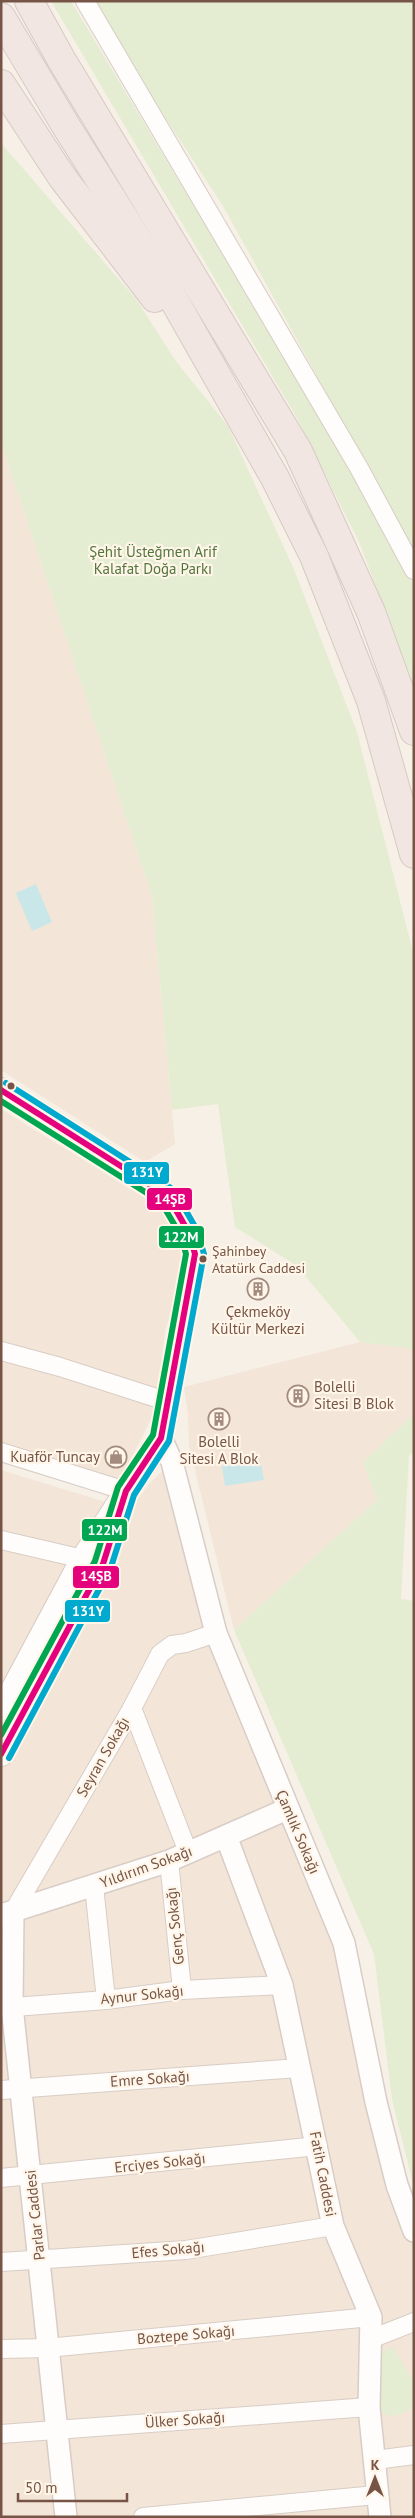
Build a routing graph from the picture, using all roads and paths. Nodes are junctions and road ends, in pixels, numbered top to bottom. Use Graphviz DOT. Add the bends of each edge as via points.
graph roads {
  1 [pos="29,1"];
  2 [pos="85,1"];
  3 [pos="1,17"];
  4 [pos="1,84"];
  5 [pos="229,399"];
  6 [pos="414,570"];
  7 [pos="414,731"];
  8 [pos="414,854"];
  9 [pos="1,1090"];
  10 [pos="1,1352"];
  11 [pos="169,1402"];
  12 [pos="161,1438"];
  13 [pos="1,1452"];
  14 [pos="126,1491"];
  15 [pos="1,1540"];
  16 [pos="83,1559"];
  17 [pos="216,1633"];
  18 [pos="132,1708"];
  19 [pos="1,1712"];
  20 [pos="1,1754"];
  21 [pos="288,1809"];
  22 [pos="226,1836"];
  23 [pos="188,1852"];
  24 [pos="169,1861"];
  25 [pos="94,1886"];
  26 [pos="7,1913"];
  27 [pos="282,1985"];
  28 [pos="182,1990"];
  29 [pos="106,2000"];
  30 [pos="7,2007"];
  31 [pos="299,2068"];
  32 [pos="11,2090"];
  33 [pos="318,2146"];
  34 [pos="31,2176"];
  35 [pos="1,2178"];
  36 [pos="333,2226"];
  37 [pos="414,2231"];
  38 [pos="41,2260"];
  39 [pos="1,2262"];
  40 [pos="371,2317"];
  41 [pos="414,2322"];
  42 [pos="371,2338"];
  43 [pos="1,2348"];
  44 [pos="48,2348"];
  45 [pos="369,2407"];
  46 [pos="56,2430"];
  47 [pos="1,2434"];
  48 [pos="414,2455"];
  49 [pos="375,2460"];
  50 [pos="376,2495"];
  51 [pos="66,2517"];
  52 [pos="143,2517"];
  53 [pos="380,2517"];
  1 -- 7 [label="highway" via="298,451 370,612"];
  2 -- 6 [label="street" via="359,468"];
  3 -- 5 [label="highway" via="158,272"];
  4 -- 5 [label="highway" via="62,177"];
  5 -- 8 [label="highway" via="275,478 314,556 371,701"];
  9 -- 11 [label="main road" via="168,1196 190,1233 195,1254"];
  10 -- 11 [label="street"];
  11 -- 12 [label="main road"];
  12 -- 14 [label="main road"];
  12 -- 17 [label="street, Çamlık Sokağı" via="172,1462"];
  13 -- 14 [label="street"];
  14 -- 16 [label="main road"];
  14 -- 20 [label="main road" via="103,1564"];
  15 -- 16 [label="street"];
  16 -- 19 [label="main road"];
  17 -- 18 [label="street, Seyran Sokağı" via="172,1645 160,1654"];
  17 -- 21 [label="street, Çamlık Sokağı"];
  18 -- 23 [label="street"];
  18 -- 26 [label="street, Seyran Sokağı"];
  21 -- 22 [label="street, Yıldırım Sokağı"];
  21 -- 37 [label="street, Çamlık Sokağı" via="344,1943 376,2102 397,2185"];
  22 -- 23 [label="street, Yıldırım Sokağı"];
  22 -- 27 [label="street, Fatih Caddesi"];
  23 -- 24 [label="street, Yıldırım Sokağı"];
  24 -- 25 [label="street, Yıldırım Sokağı"];
  24 -- 28 [label="street, Genç Sokağı"];
  25 -- 26 [label="street, Yıldırım Sokağı"];
  25 -- 29 [label="street"];
  26 -- 30 [label="street, Parlar Caddesi"];
  27 -- 28 [label="street, Aynur Sokağı"];
  27 -- 31 [label="street, Fatih Caddesi"];
  28 -- 29 [label="street, Aynur Sokağı"];
  29 -- 30 [label="street, Aynur Sokağı"];
  30 -- 32 [label="street, Parlar Caddesi"];
  31 -- 32 [label="street, Emre Sokağı"];
  31 -- 33 [label="street, Fatih Caddesi"];
  32 -- 34 [label="street, Parlar Caddesi"];
  33 -- 34 [label="street, Erciyes Sokağı"];
  33 -- 36 [label="street, Fatih Caddesi"];
  34 -- 35 [label="street, Erciyes Sokağı"];
  34 -- 38 [label="street, Parlar Caddesi"];
  36 -- 38 [label="street, Efes Sokağı" via="186,2250"];
  36 -- 40 [label="street, Fatih Caddesi"];
  38 -- 39 [label="street, Efes Sokağı"];
  38 -- 44 [label="street, Parlar Caddesi"];
  40 -- 42 [label="street, Fatih Caddesi"];
  40 -- 44 [label="street, Boztepe Sokağı"];
  41 -- 42 [label="street"];
  42 -- 45 [label="street, Fatih Caddesi"];
  43 -- 44 [label="street, Boztepe Sokağı"];
  44 -- 46 [label="street, Parlar Caddesi"];
  45 -- 46 [label="street, Ülker Sokağı"];
  45 -- 49 [label="street, Fatih Caddesi"];
  46 -- 47 [label="street, Ülker Sokağı"];
  46 -- 51 [label="street, Parlar Caddesi"];
  48 -- 49 [label="street"];
  49 -- 50 [label="street, Fatih Caddesi"];
  50 -- 52 [label="street"];
  50 -- 53 [label="street, Fatih Caddesi"];
}
